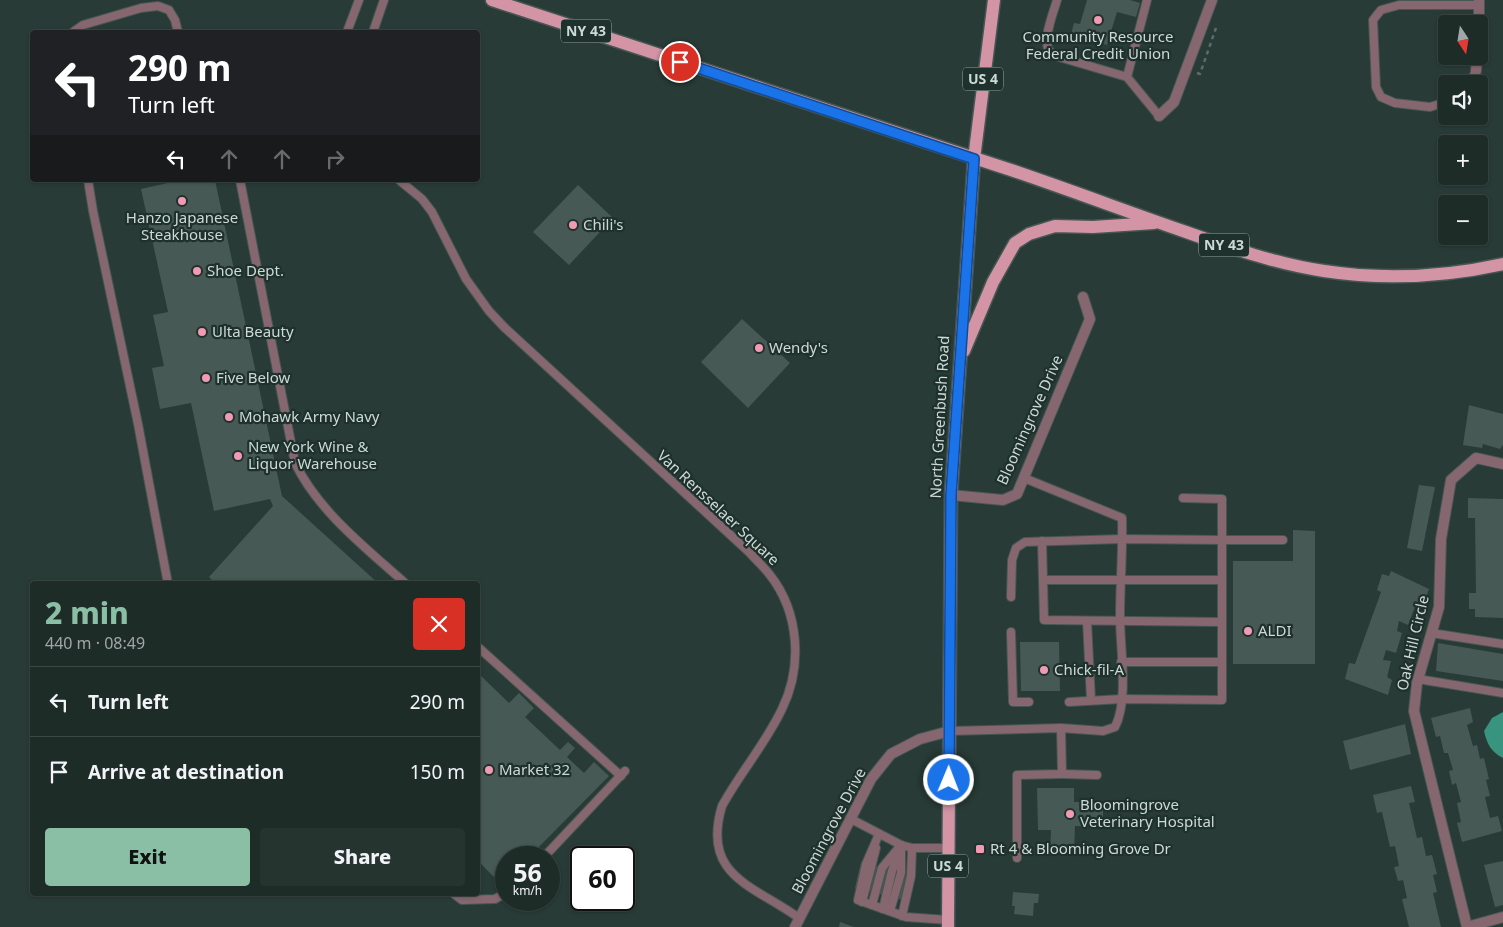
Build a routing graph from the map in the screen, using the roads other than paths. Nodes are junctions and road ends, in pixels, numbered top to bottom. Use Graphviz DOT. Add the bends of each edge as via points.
graph roads {
  1 [pos="358,0"];
  2 [pos="384,0"];
  3 [pos="492,0"];
  4 [pos="994,0"];
  5 [pos="1057,0"];
  6 [pos="1147,0"];
  7 [pos="1212,0"];
  8 [pos="1479,2"];
  9 [pos="1479,15"];
  10 [pos="76,30"];
  11 [pos="178,30"];
  12 [pos="348,30"];
  13 [pos="374,30"];
  14 [pos="1476,65"];
  15 [pos="1476,71"];
  16 [pos="1474,75"];
  17 [pos="1127,77"];
  18 [pos="1438,104"];
  19 [pos="1159,116"];
  20 [pos="974,159"];
  21 [pos="88,182"];
  22 [pos="240,182"];
  23 [pos="401,182"];
  24 [pos="1159,223"];
  25 [pos="1503,264"];
  26 [pos="1083,297"];
  27 [pos="960,363"];
  28 [pos="1503,464"];
  29 [pos="1024,478"];
  30 [pos="951,495"];
  31 [pos="1183,498"];
  32 [pos="1122,540"];
  33 [pos="1222,540"];
  34 [pos="1283,540"];
  35 [pos="1042,541"];
  36 [pos="1043,580"];
  37 [pos="1222,580"];
  38 [pos="167,581"];
  39 [pos="403,581"];
  40 [pos="1120,581"];
  41 [pos="1011,597"];
  42 [pos="1120,620"];
  43 [pos="1088,621"];
  44 [pos="1221,622"];
  45 [pos="1011,632"];
  46 [pos="1431,633"];
  47 [pos="1503,644"];
  48 [pos="480,650"];
  49 [pos="1121,662"];
  50 [pos="1222,662"];
  51 [pos="1418,679"];
  52 [pos="1503,693"];
  53 [pos="1122,699"];
  54 [pos="1091,700"];
  55 [pos="1029,702"];
  56 [pos="1069,702"];
  57 [pos="1062,728"];
  58 [pos="950,731"];
  59 [pos="1062,774"];
  60 [pos="1097,775"];
  61 [pos="851,819"];
  62 [pos="879,834"];
  63 [pos="901,845"];
  64 [pos="554,846"];
  65 [pos="912,848"];
  66 [pos="948,848"];
  67 [pos="1017,858"];
  68 [pos="457,896"];
  69 [pos="495,899"];
  70 [pos="872,905"];
  71 [pos="887,910"];
  72 [pos="902,916"];
  73 [pos="1503,917"];
  74 [pos="797,923"];
  75 [pos="948,924"];
  76 [pos="1467,927"];
  1 -- 12 [label="lane"];
  2 -- 13 [label="lane"];
  3 -- 20 [label="main road, NY 43"];
  4 -- 20 [label="main road, North Greenbush Road / US 4"];
  5 -- 17 [label="lane" via="1048,33 1050,51 1059,57"];
  6 -- 17 [label="lane"];
  7 -- 19 [label="street" via="1174,102"];
  8 -- 9 [label="street"];
  8 -- 18 [label="lane" via="1399,5 1381,10 1373,20 1376,87 1381,97 1395,103 1430,107"];
  10 -- 11 [label="lane" via="141,8 158,6 169,10"];
  14 -- 15 [label="street"];
  15 -- 16 [label="lane"];
  17 -- 19 [label="lane"];
  20 -- 24 [label="main road, NY 43"];
  20 -- 27 [label="main road, North Greenbush Road / US 4"];
  21 -- 38 [label="lane"];
  22 -- 39 [label="lane" via="295,463 318,499"];
  23 -- 74 [label="lane, Van Rensselaer Square" via="432,212 466,279 489,311 749,552 770,574 781,592 790,612 795,646 790,690 773,725 722,806 716,838 719,853 736,878"];
  24 -- 25 [label="main road, NY 43" via="1250,253 1339,273 1429,275"];
  24 -- 27 [label="main road" via="1055,226 1029,234 1015,243 993,282"];
  26 -- 29 [label="street, Bloomingrove Drive" via="1090,319"];
  27 -- 30 [label="main road, North Greenbush Road / US 4"];
  28 -- 46 [label="street, Oak Hill Circle" via="1476,458 1451,480 1441,539 1439,607"];
  29 -- 30 [label="street, Bloomingrove Drive" via="1017,494 1003,500"];
  29 -- 32 [label="lane" via="1122,518"];
  30 -- 58 [label="main road, North Greenbush Road / US 4"];
  31 -- 33 [label="lane" via="1222,499"];
  32 -- 33 [label="lane"];
  32 -- 35 [label="lane"];
  32 -- 40 [label="lane"];
  33 -- 34 [label="lane"];
  33 -- 37 [label="lane"];
  35 -- 36 [label="lane"];
  35 -- 41 [label="lane" via="1025,542 1016,548 1010,569"];
  36 -- 40 [label="lane"];
  36 -- 43 [label="lane" via="1044,620"];
  37 -- 40 [label="lane"];
  37 -- 44 [label="lane"];
  40 -- 42 [label="lane"];
  42 -- 43 [label="lane"];
  42 -- 44 [label="lane"];
  42 -- 49 [label="lane"];
  43 -- 54 [label="lane"];
  44 -- 50 [label="lane"];
  45 -- 55 [label="lane" via="1013,702"];
  46 -- 47 [label="lane"];
  46 -- 51 [label="street, Oak Hill Circle"];
  48 -- 64 [label="lane" via="623,774"];
  49 -- 50 [label="lane"];
  49 -- 53 [label="lane"];
  50 -- 53 [label="lane" via="1222,700"];
  51 -- 52 [label="lane"];
  51 -- 76 [label="street, Oak Hill Circle" via="1414,711"];
  53 -- 54 [label="lane"];
  53 -- 57 [label="lane" via="1120,718 1115,727 1103,731"];
  54 -- 56 [label="lane"];
  57 -- 58 [label="lane"];
  57 -- 59 [label="lane"];
  58 -- 61 [label="street, Bloomingrove Drive" via="920,739 891,754 871,779"];
  58 -- 66 [label="main road, North Greenbush Road / US 4"];
  59 -- 60 [label="lane"];
  59 -- 67 [label="lane" via="1017,775"];
  61 -- 62 [label="lane"];
  61 -- 74 [label="street, Bloomingrove Drive"];
  62 -- 63 [label="lane"];
  62 -- 70 [label="lane" via="859,889 858,900"];
  63 -- 65 [label="lane"];
  63 -- 70 [label="lane" via="882,868"];
  63 -- 71 [label="lane" via="900,873"];
  65 -- 66 [label="lane"];
  65 -- 72 [label="lane" via="911,876"];
  66 -- 75 [label="main road, North Greenbush Road / US 4"];
  68 -- 69 [label="lane" via="462,900"];
  70 -- 71 [label="lane"];
  71 -- 72 [label="lane"];
  72 -- 75 [label="lane"];
  73 -- 76 [label="street, Oak Hill Circle"];
}
